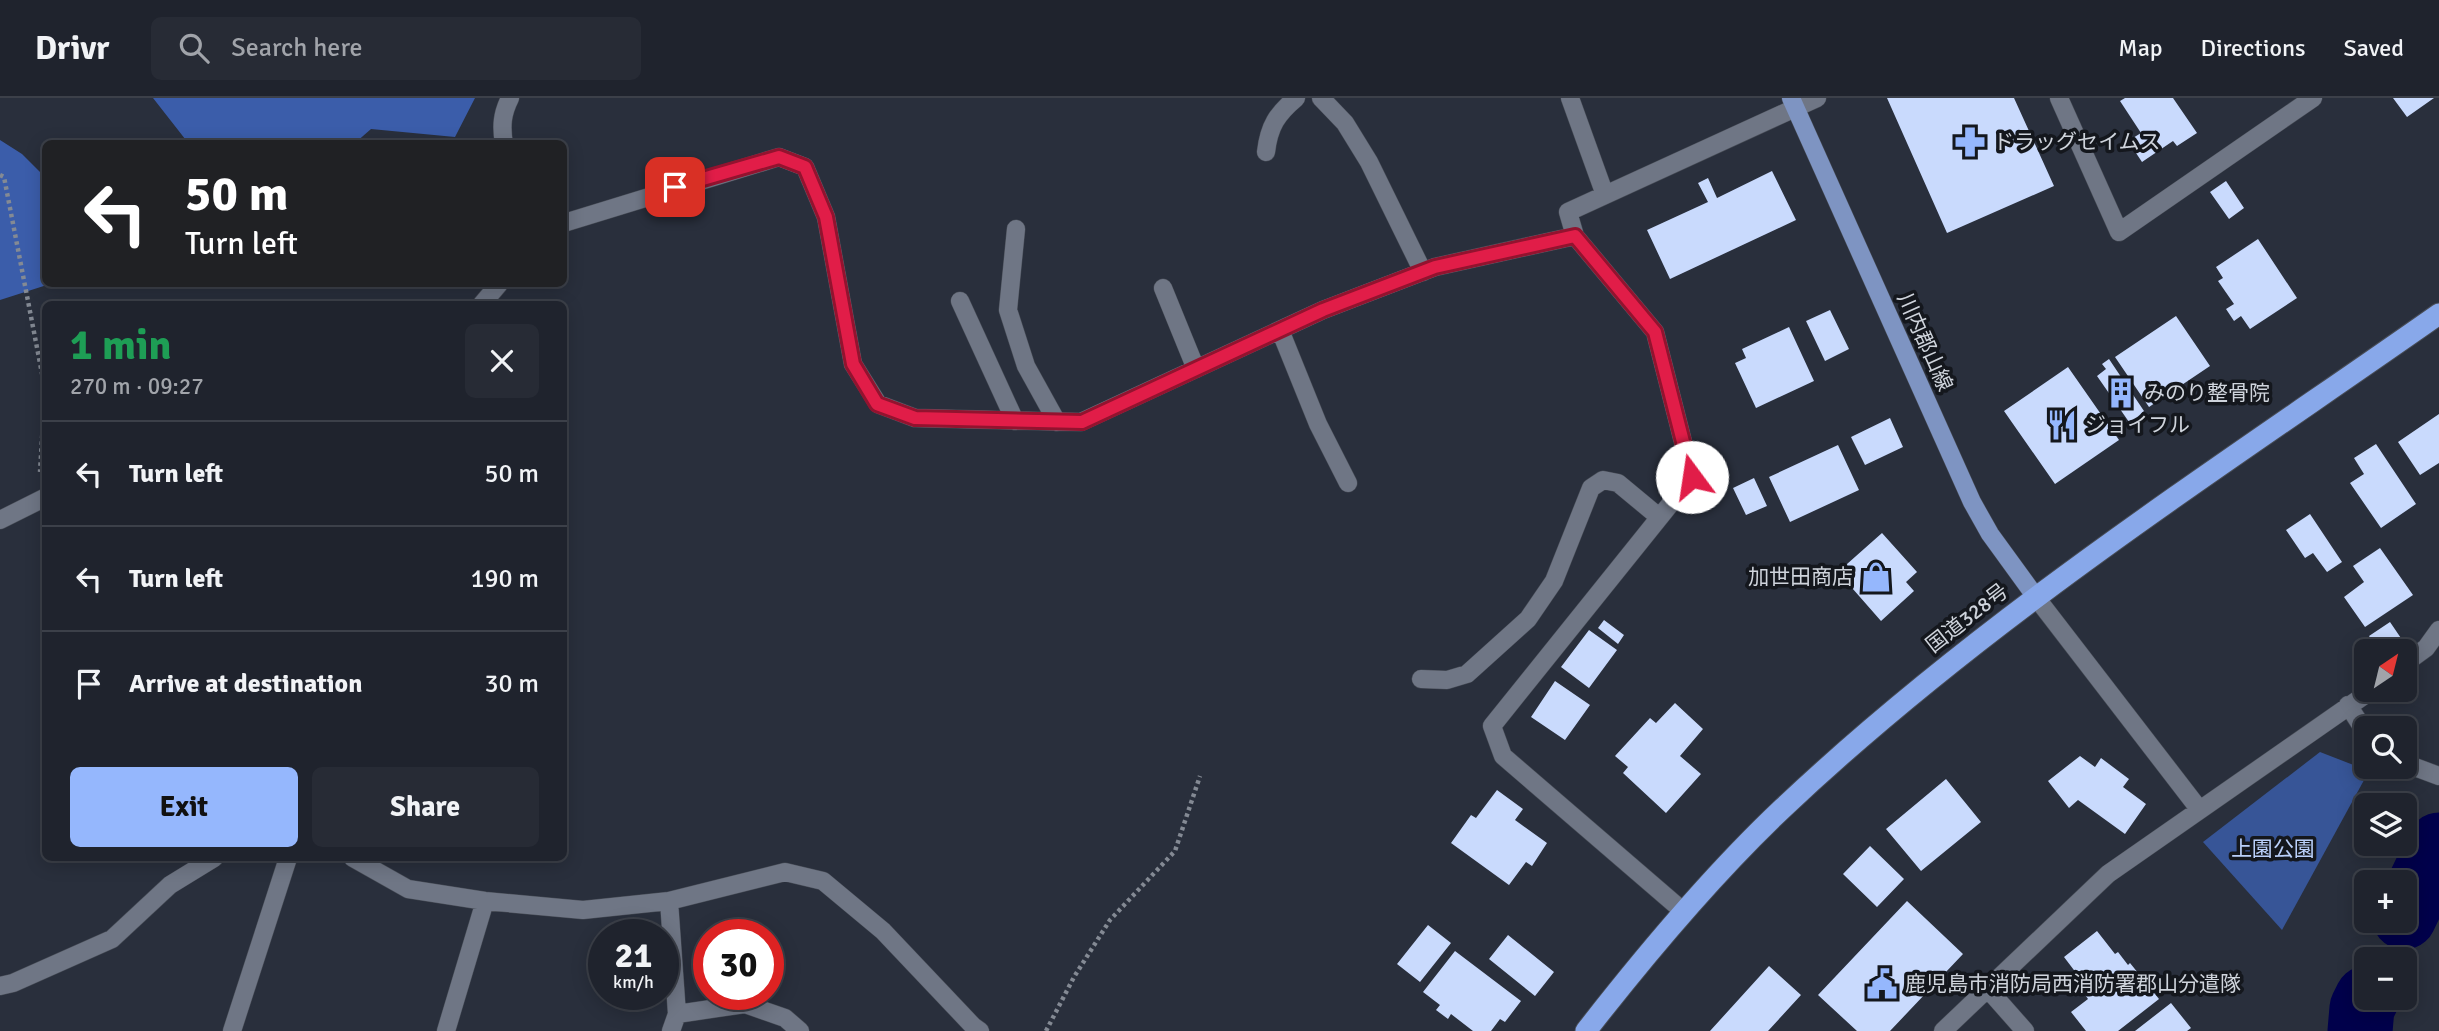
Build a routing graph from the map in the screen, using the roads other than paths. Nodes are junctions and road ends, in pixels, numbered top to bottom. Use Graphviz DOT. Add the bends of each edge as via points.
graph roads {
  1 [pos="510,98"];
  2 [pos="1296,98"];
  3 [pos="1321,98"];
  4 [pos="1570,98"];
  5 [pos="1817,98"];
  6 [pos="2059,98"];
  7 [pos="2314,98"];
  8 [pos="1793,103"];
  9 [pos="503,140"];
  10 [pos="1266,152"];
  11 [pos="1605,195"];
  12 [pos="567,222"];
  13 [pos="1016,229"];
  14 [pos="1575,236"];
  15 [pos="1423,272"];
  16 [pos="496,287"];
  17 [pos="1163,288"];
  18 [pos="485,301"];
  19 [pos="960,301"];
  20 [pos="2439,314"];
  21 [pos="1280,330"];
  22 [pos="1196,369"];
  23 [pos="1015,421"];
  24 [pos="1057,422"];
  25 [pos="1348,483"];
  26 [pos="42,498"];
  27 [pos="1659,517"];
  28 [pos="0,520"];
  29 [pos="2035,596"];
  30 [pos="2439,630"];
  31 [pos="2417,655"];
  32 [pos="1421,679"];
  33 [pos="2354,701"];
  34 [pos="2348,705"];
  35 [pos="2355,716"];
  36 [pos="2417,768"];
  37 [pos="2439,776"];
  38 [pos="2199,809"];
  39 [pos="209,861"];
  40 [pos="287,861"];
  41 [pos="359,861"];
  42 [pos="485,901"];
  43 [pos="669,901"];
  44 [pos="1684,912"];
  45 [pos="0,986"];
  46 [pos="1987,988"];
  47 [pos="674,1022"];
  48 [pos="232,1031"];
  49 [pos="446,1031"];
  50 [pos="800,1031"];
  51 [pos="981,1031"];
  52 [pos="1586,1031"];
  53 [pos="1943,1031"];
  54 [pos="2025,1031"];
  1 -- 9 [label="street" via="503,111"];
  2 -- 10 [label="street" via="1281,111 1268,134"];
  3 -- 15 [label="street" via="1345,123 1370,162"];
  4 -- 11 [label="street"];
  5 -- 8 [label="street"];
  6 -- 7 [label="street" via="2119,232"];
  8 -- 11 [label="street"];
  8 -- 29 [label="main road, 川内郡山線" via="1972,502"];
  11 -- 14 [label="street" via="1568,212"];
  12 -- 23 [label="street" via="779,157 805,167 826,217 853,364 877,404 915,418"];
  13 -- 24 [label="street" via="1008,310 1026,366"];
  14 -- 15 [label="street"];
  14 -- 27 [label="street" via="1655,332 1692,477"];
  15 -- 21 [label="street"];
  16 -- 18 [label="street"];
  17 -- 22 [label="street"];
  19 -- 23 [label="street"];
  20 -- 29 [label="highway, 国道328号"];
  21 -- 22 [label="street"];
  21 -- 25 [label="street"];
  22 -- 24 [label="street" via="1082,422"];
  23 -- 24 [label="street"];
  26 -- 28 [label="street"];
  27 -- 32 [label="street" via="1618,483 1602,480 1591,488 1554,581 1528,618 1467,674 1447,680"];
  27 -- 44 [label="street" via="1492,726 1503,756"];
  29 -- 38 [label="street"];
  29 -- 44 [label="highway, 国道328号" via="1923,683 1791,800"];
  30 -- 31 [label="street"];
  33 -- 34 [label="street"];
  34 -- 35 [label="street"];
  34 -- 38 [label="street"];
  36 -- 37 [label="street"];
  38 -- 46 [label="street" via="2108,874"];
  39 -- 45 [label="street" via="170,886 112,939"];
  40 -- 48 [label="street"];
  41 -- 42 [label="street" via="408,889"];
  42 -- 43 [label="street" via="583,910"];
  42 -- 49 [label="street"];
  43 -- 47 [label="street"];
  43 -- 51 [label="street" via="785,872 823,881 883,931"];
  44 -- 52 [label="highway, 国道328号"];
  46 -- 53 [label="street"];
  46 -- 54 [label="street"];
  47 -- 50 [label="street" via="745,1004 785,1018"];
}
